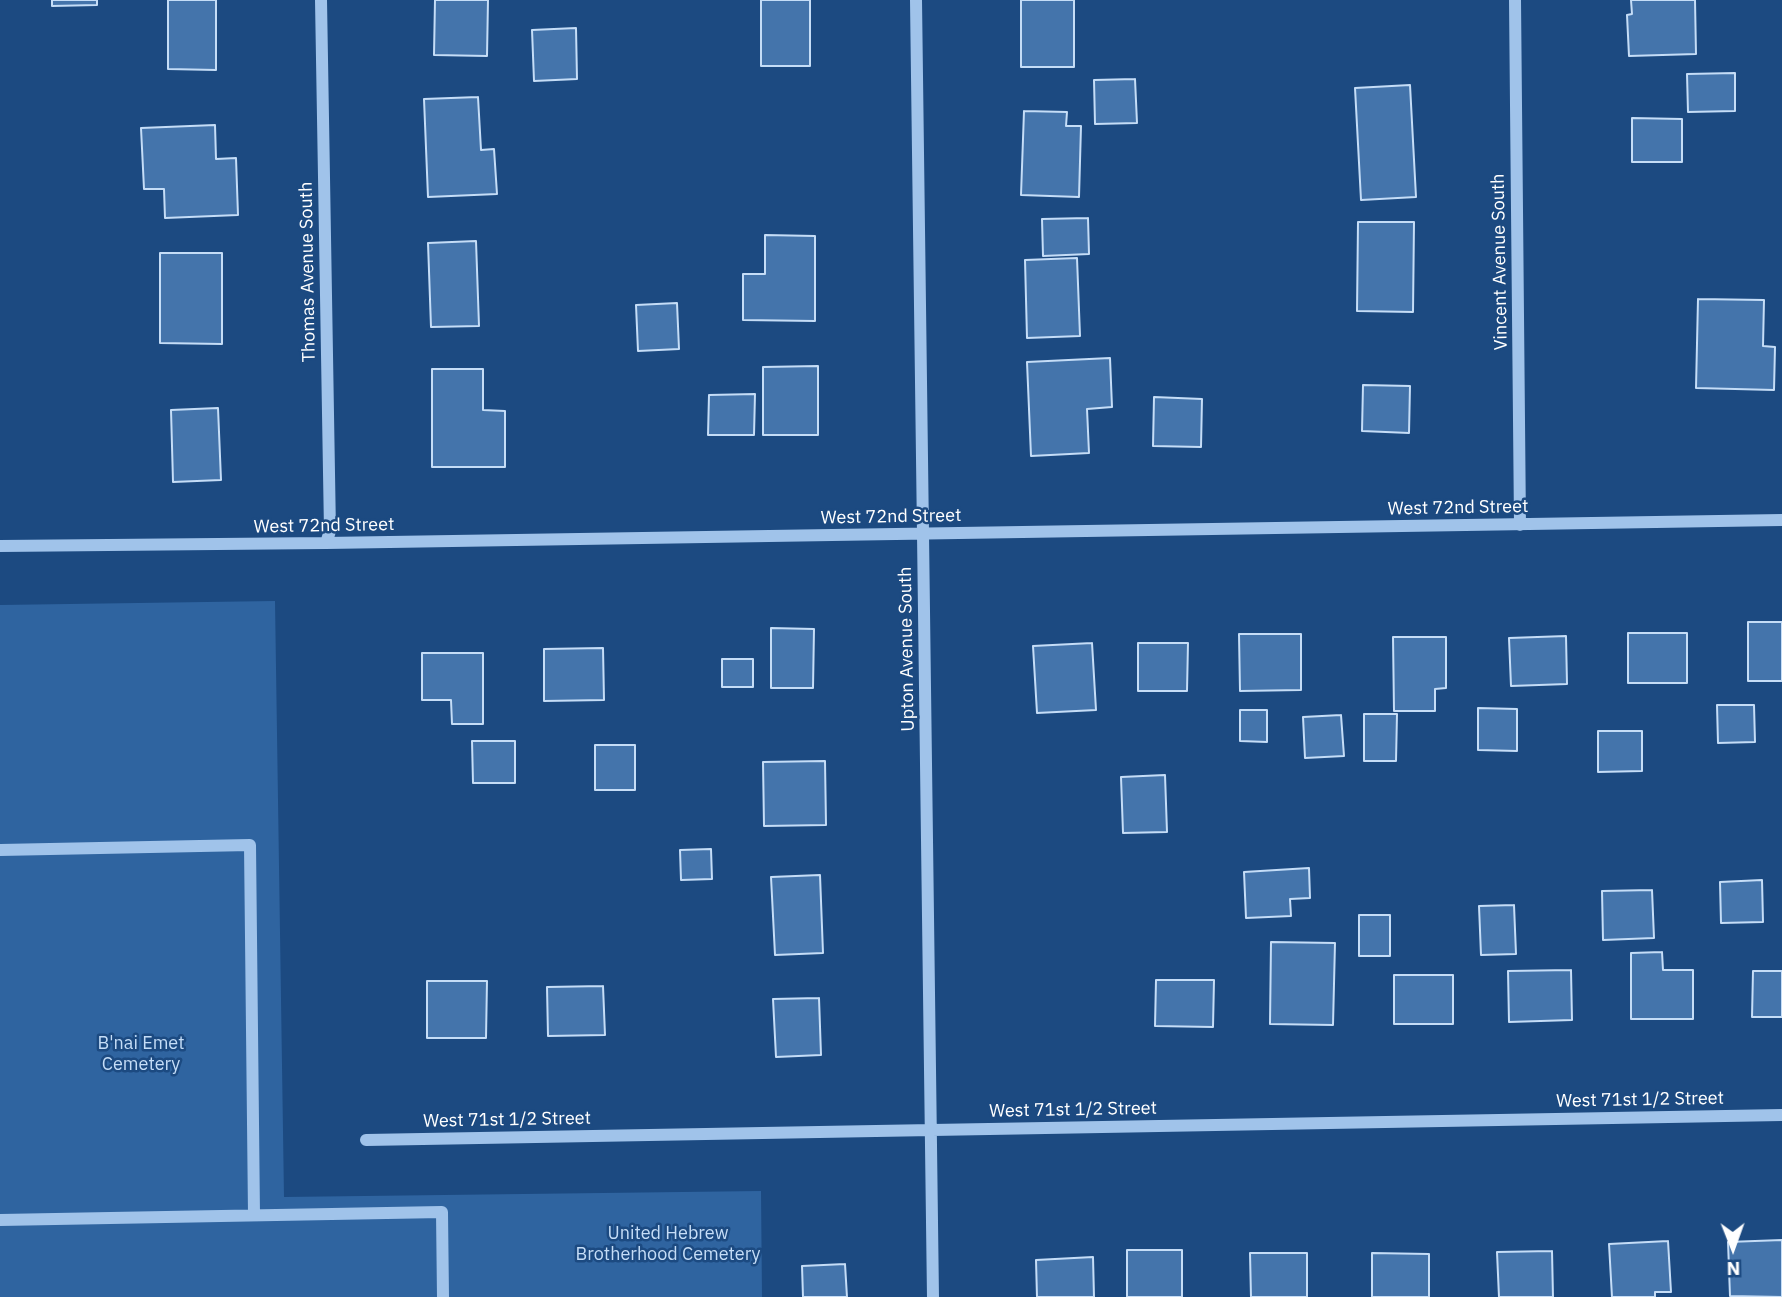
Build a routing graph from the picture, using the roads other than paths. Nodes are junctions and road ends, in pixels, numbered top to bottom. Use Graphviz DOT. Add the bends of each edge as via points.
graph roads {
  1 [pos="321,0"];
  2 [pos="916,0"];
  3 [pos="1515,0"];
  4 [pos="1782,520"];
  5 [pos="1520,524"];
  6 [pos="923,534"];
  7 [pos="327,543"];
  8 [pos="0,546"];
  9 [pos="0,850"];
  10 [pos="1782,1115"];
  11 [pos="931,1130"];
  12 [pos="366,1140"];
  13 [pos="254,1215"];
  14 [pos="0,1220"];
  15 [pos="443,1297"];
  16 [pos="933,1297"];
  1 -- 7 [label="street, Thomas Avenue South"];
  2 -- 6 [label="street, Upton Avenue South"];
  3 -- 5 [label="street, Vincent Avenue South"];
  4 -- 5 [label="street, West 72nd Street"];
  5 -- 6 [label="street, West 72nd Street"];
  6 -- 7 [label="street, West 72nd Street"];
  6 -- 11 [label="street, Upton Avenue South"];
  7 -- 8 [label="street, West 72nd Street"];
  9 -- 13 [label="street" via="250,845"];
  10 -- 11 [label="street, West 71st 1/2 Street"];
  11 -- 12 [label="street, West 71st 1/2 Street"];
  11 -- 16 [label="street, Upton Avenue South"];
  13 -- 14 [label="street"];
  13 -- 15 [label="street" via="442,1212"];
}
